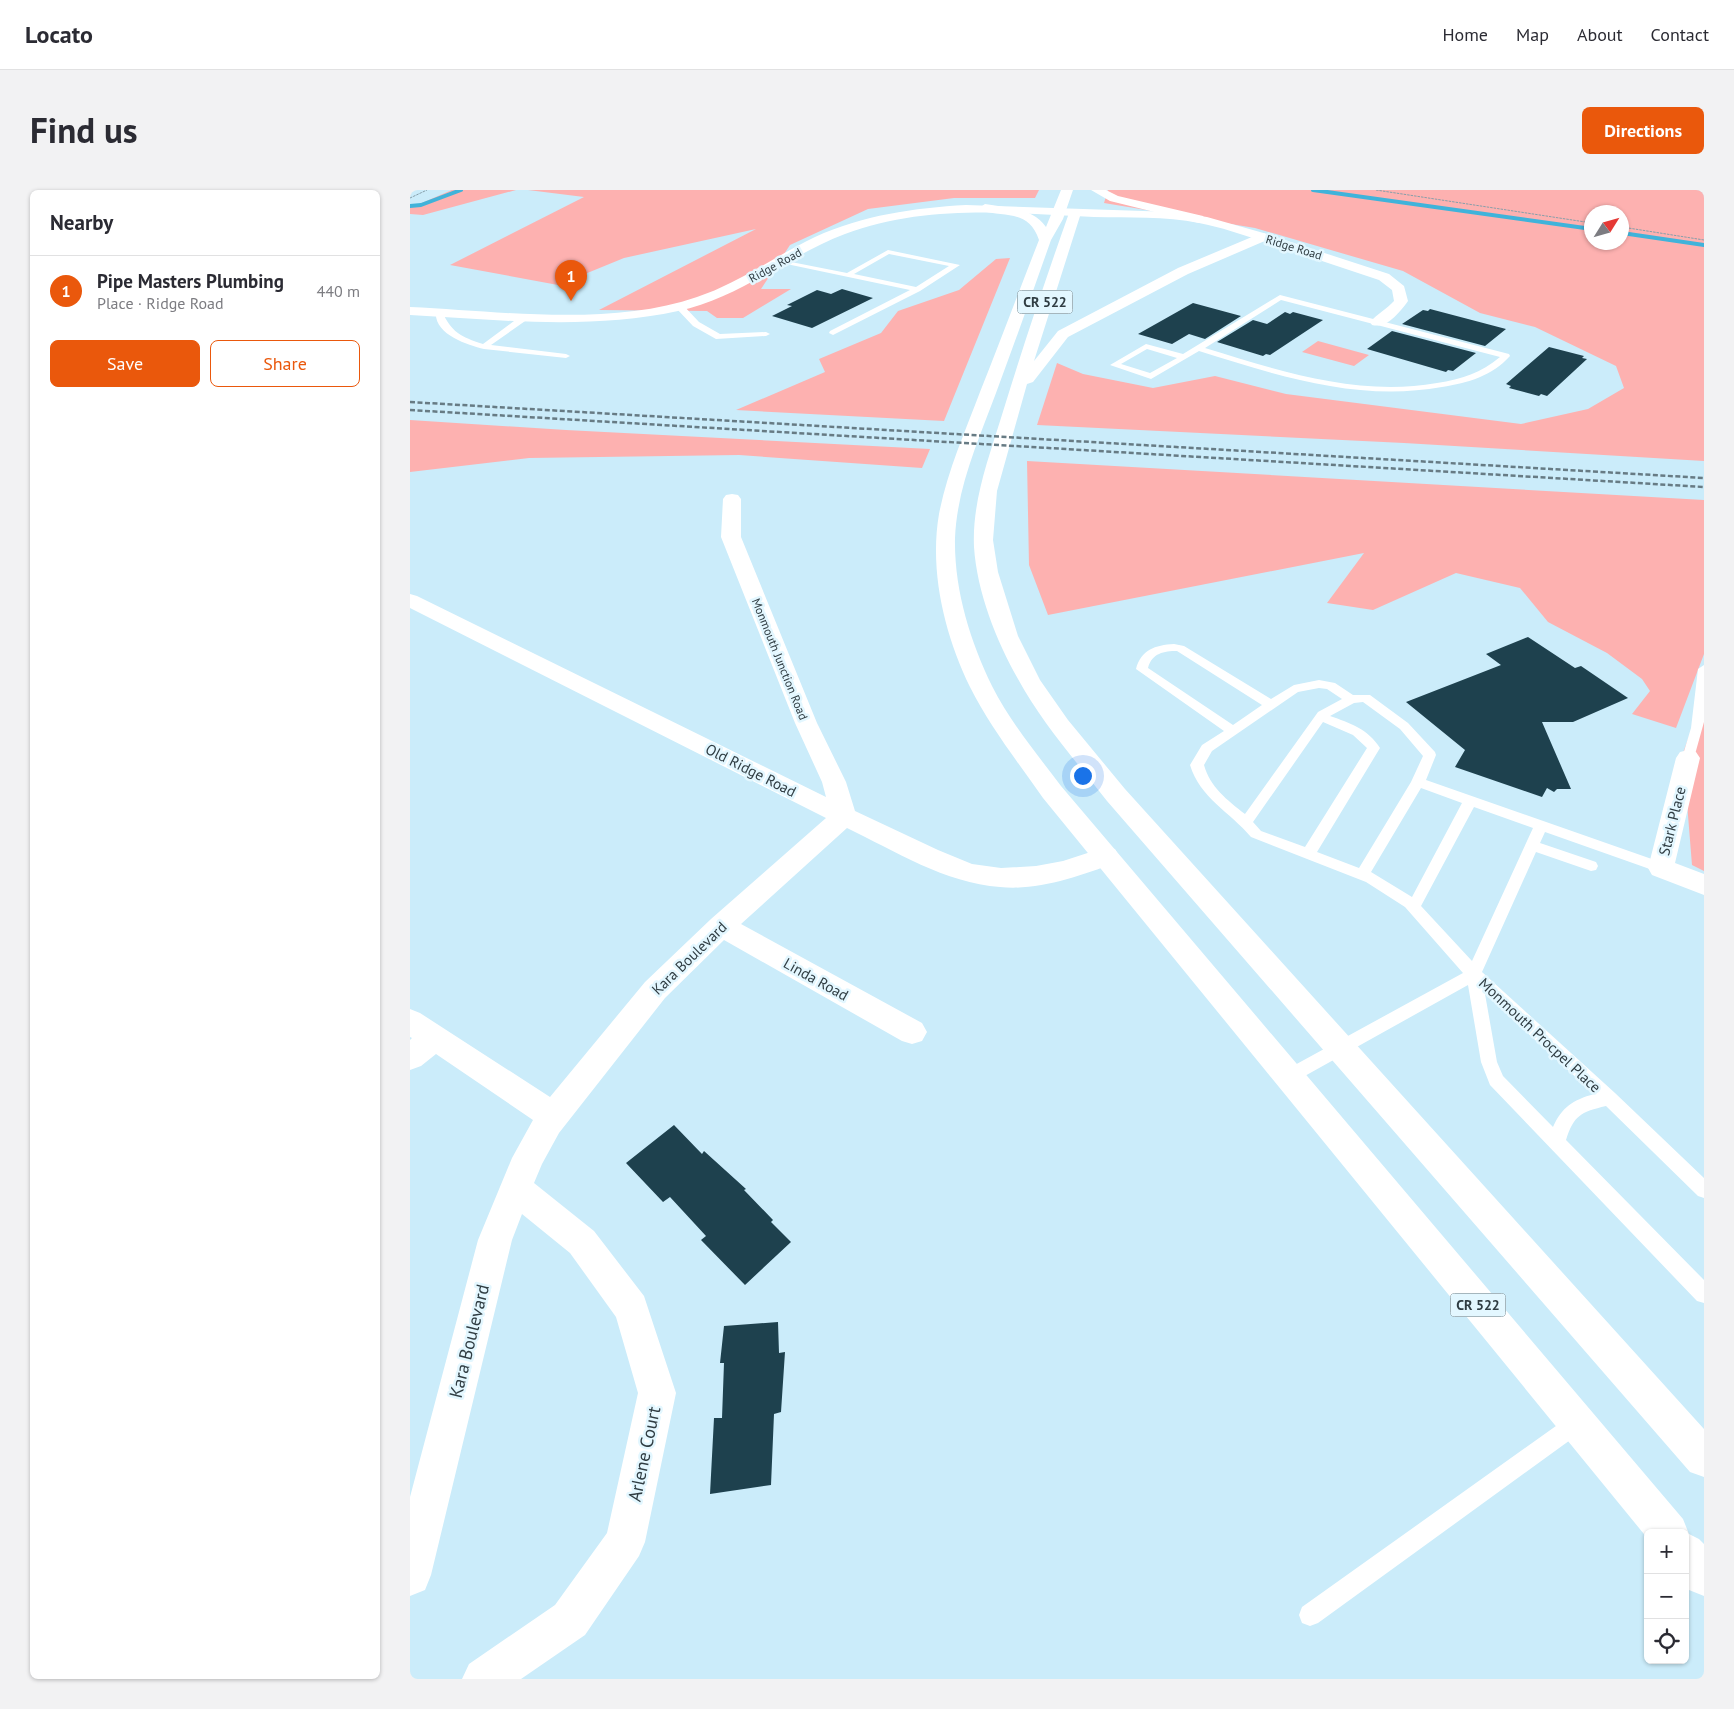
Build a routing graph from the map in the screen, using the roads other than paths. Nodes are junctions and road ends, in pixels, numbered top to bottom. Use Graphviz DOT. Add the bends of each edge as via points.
graph roads {
  1 [pos="1067,190"];
  2 [pos="1096,190"];
  3 [pos="1081,197"];
  4 [pos="985,208"];
  5 [pos="1059,211"];
  6 [pos="1076,212"];
  7 [pos="1139,215"];
  8 [pos="1199,219"];
  9 [pos="1045,240"];
  10 [pos="1258,240"];
  11 [pos="781,262"];
  12 [pos="848,275"];
  13 [pos="917,289"];
  14 [pos="1382,291"];
  15 [pos="679,306"];
  16 [pos="1375,306"];
  17 [pos="410,312"];
  18 [pos="439,313"];
  19 [pos="525,317"];
  20 [pos="1361,317"];
  21 [pos="1378,322"];
  22 [pos="833,332"];
  23 [pos="766,334"];
  24 [pos="484,347"];
  25 [pos="1197,348"];
  26 [pos="566,356"];
  27 [pos="1184,357"];
  28 [pos="1017,392"];
  29 [pos="732,499"];
  30 [pos="410,600"];
  31 [pos="1704,669"];
  32 [pos="1350,698"];
  33 [pos="1271,705"];
  34 [pos="1321,717"];
  35 [pos="1233,730"];
  36 [pos="1688,758"];
  37 [pos="1418,782"];
  38 [pos="1470,800"];
  39 [pos="844,816"];
  40 [pos="1246,822"];
  41 [pos="1541,826"];
  42 [pos="1532,845"];
  43 [pos="1308,854"];
  44 [pos="1106,856"];
  45 [pos="1591,866"];
  46 [pos="1661,868"];
  47 [pos="1362,875"];
  48 [pos="1704,885"];
  49 [pos="1414,906"];
  50 [pos="721,926"];
  51 [pos="1474,974"];
  52 [pos="410,1020"];
  53 [pos="912,1032"];
  54 [pos="434,1038"];
  55 [pos="1342,1049"];
  56 [pos="410,1057"];
  57 [pos="1288,1077"];
  58 [pos="1609,1098"];
  59 [pos="553,1116"];
  60 [pos="1556,1143"];
  61 [pos="516,1188"];
  62 [pos="1704,1190"];
  63 [pos="1704,1294"];
  64 [pos="1577,1423"];
  65 [pos="1704,1458"];
  66 [pos="1666,1529"];
  67 [pos="1689,1558"];
  68 [pos="410,1575"];
  69 [pos="1704,1575"];
  70 [pos="1310,1615"];
  71 [pos="484,1679"];
  1 -- 5 [label="main road, CR 522"];
  2 -- 8 [label="main road" via="1114,198"];
  3 -- 6 [label="main road, CR 522"];
  4 -- 5 [label="main road, Ridge Road"];
  4 -- 9 [label="main road" via="1033,218 1039,223"];
  4 -- 11 [label="main road, Ridge Road" via="929,211 862,224 818,241"];
  5 -- 6 [label="main road, Ridge Road"];
  5 -- 9 [label="main road, CR 522"];
  6 -- 7 [label="main road, Ridge Road"];
  6 -- 28 [label="main road, CR 522"];
  7 -- 8 [label="main road, Ridge Road"];
  7 -- 10 [label="main road, Ridge Road" via="1194,224"];
  8 -- 10 [label="main road, Ridge Road"];
  9 -- 44 [label="main road, CR 522" via="961,466 948,516 950,598 963,645 982,688 1052,792"];
  10 -- 14 [label="main road, Ridge Road" via="1354,273 1377,283"];
  10 -- 21 [label="main road, Ridge Road" via="1384,276 1399,289 1401,301"];
  10 -- 28 [label="main road" via="1182,271 1063,334"];
  11 -- 12 [label="lane"];
  11 -- 15 [label="main road, Ridge Road" via="713,297"];
  12 -- 13 [label="lane"];
  12 -- 13 [label="lane" via="888,252 956,265"];
  13 -- 22 [label="lane"];
  15 -- 19 [label="main road, Ridge Road" via="605,318"];
  15 -- 23 [label="lane" via="696,324 719,337"];
  16 -- 20 [label="main road"];
  17 -- 18 [label="main road, Ridge Road"];
  18 -- 19 [label="main road, Ridge Road"];
  18 -- 24 [label="lane" via="440,322 449,331"];
  19 -- 24 [label="lane"];
  20 -- 21 [label="lane"];
  20 -- 25 [label="lane" via="1280,297"];
  21 -- 25 [label="lane" via="1506,356 1475,377 1439,386 1386,390 1306,381"];
  24 -- 26 [label="lane"];
  25 -- 27 [label="lane"];
  27 -- 27 [label="lane" via="1146,346 1114,365 1151,376"];
  28 -- 55 [label="main road, CR 522" via="988,491 984,515 985,554 995,598 1029,681 1116,795"];
  29 -- 39 [label="main road, Monmouth Junction Road" via="731,537 806,723 834,782"];
  30 -- 39 [label="main road, Old Ridge Road"];
  31 -- 36 [label="lane" via="1697,728"];
  32 -- 33 [label="lane" via="1331,686 1319,684 1294,689"];
  32 -- 34 [label="lane"];
  32 -- 37 [label="lane" via="1366,698 1404,726 1424,747 1430,755"];
  33 -- 35 [label="lane"];
  33 -- 35 [label="lane" via="1180,648 1163,648 1146,655 1142,669"];
  34 -- 40 [label="lane"];
  34 -- 43 [label="lane" via="1354,729 1368,738 1374,748"];
  35 -- 40 [label="lane" via="1207,748 1197,765 1206,788"];
  36 -- 46 [label="main road, Stark Place"];
  37 -- 38 [label="lane"];
  37 -- 47 [label="lane"];
  38 -- 41 [label="lane"];
  38 -- 49 [label="lane"];
  39 -- 44 [label="main road, Old Ridge Road" via="968,873 1001,878 1036,876"];
  39 -- 50 [label="main road, Kara Boulevard"];
  40 -- 43 [label="lane" via="1256,834"];
  41 -- 42 [label="lane"];
  41 -- 46 [label="lane"];
  42 -- 45 [label="lane"];
  42 -- 51 [label="lane"];
  43 -- 47 [label="lane"];
  44 -- 57 [label="main road, CR 522"];
  46 -- 48 [label="main road, Stark Place"];
  47 -- 49 [label="lane"];
  49 -- 51 [label="lane"];
  50 -- 53 [label="main road, Linda Road"];
  50 -- 59 [label="main road, Kara Boulevard" via="655,990"];
  51 -- 55 [label="lane"];
  51 -- 58 [label="lane, Monmouth Procpel Place"];
  51 -- 60 [label="lane, Monmouth Procpel Place" via="1489,1062 1496,1080"];
  52 -- 54 [label="main road"];
  54 -- 56 [label="main road"];
  54 -- 59 [label="main road"];
  55 -- 57 [label="lane"];
  55 -- 65 [label="main road, CR 522"];
  57 -- 64 [label="main road, CR 522"];
  58 -- 60 [label="lane" via="1578,1105 1564,1119"];
  58 -- 62 [label="lane, Monmouth Procpel Place"];
  59 -- 61 [label="main road, Kara Boulevard" via="528,1158"];
  60 -- 63 [label="lane, Monmouth Procpel Place"];
  61 -- 68 [label="main road, Kara Boulevard" via="495,1240"];
  61 -- 71 [label="main road, Arlene Court" via="582,1242 632,1308 657,1393 625,1542 570,1620"];
  64 -- 66 [label="main road, CR 522"];
  64 -- 70 [label="lane"];
  67 -- 69 [label="main road"];
}
